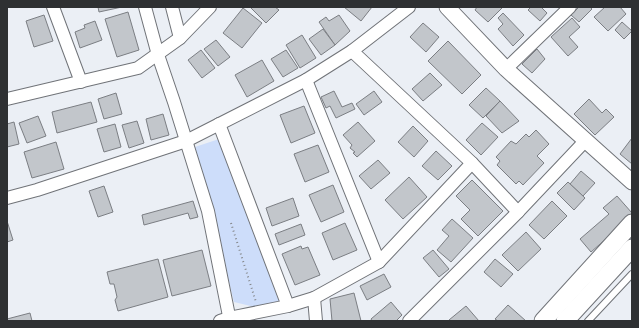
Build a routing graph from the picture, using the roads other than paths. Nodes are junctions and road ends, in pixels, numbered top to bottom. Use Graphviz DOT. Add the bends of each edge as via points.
graph roads {
  1 [pos="53,7"];
  2 [pos="145,7"];
  3 [pos="172,7"];
  4 [pos="210,7"];
  5 [pos="409,7"];
  6 [pos="447,7"];
  7 [pos="570,7"];
  8 [pos="180,38"];
  9 [pos="352,50"];
  10 [pos="158,55"];
  11 [pos="506,69"];
  12 [pos="306,80"];
  13 [pos="81,82"];
  14 [pos="7,99"];
  15 [pos="219,124"];
  16 [pos="586,140"];
  17 [pos="186,141"];
  18 [pos="472,163"];
  19 [pos="632,182"];
  20 [pos="7,198"];
  21 [pos="518,212"];
  22 [pos="632,223"];
  23 [pos="632,248"];
  24 [pos="379,262"];
  25 [pos="632,274"];
  26 [pos="314,298"];
  27 [pos="288,306"];
  28 [pos="226,320"];
  29 [pos="316,321"];
  30 [pos="409,321"];
  31 [pos="543,321"];
  32 [pos="564,321"];
  33 [pos="588,321"];
  1 -- 13 [label="street"];
  2 -- 10 [label="street"];
  3 -- 8 [label="street"];
  4 -- 8 [label="street"];
  5 -- 9 [label="street"];
  6 -- 11 [label="street"];
  7 -- 11 [label="street"];
  8 -- 10 [label="street"];
  9 -- 12 [label="street"];
  9 -- 18 [label="street"];
  10 -- 13 [label="street" via="138,68"];
  10 -- 17 [label="street"];
  11 -- 16 [label="street"];
  12 -- 15 [label="street"];
  12 -- 24 [label="street"];
  13 -- 14 [label="street"];
  15 -- 17 [label="street"];
  15 -- 27 [label="street"];
  16 -- 19 [label="street"];
  16 -- 21 [label="street"];
  17 -- 20 [label="street"];
  17 -- 28 [label="street" via="208,211"];
  18 -- 21 [label="street"];
  18 -- 24 [label="street"];
  21 -- 30 [label="street"];
  22 -- 31 [label="main road"];
  23 -- 32 [label="main road"];
  24 -- 26 [label="street"];
  25 -- 33 [label="lane"];
  26 -- 27 [label="street"];
  26 -- 29 [label="street"];
  27 -- 28 [label="street"];
}
